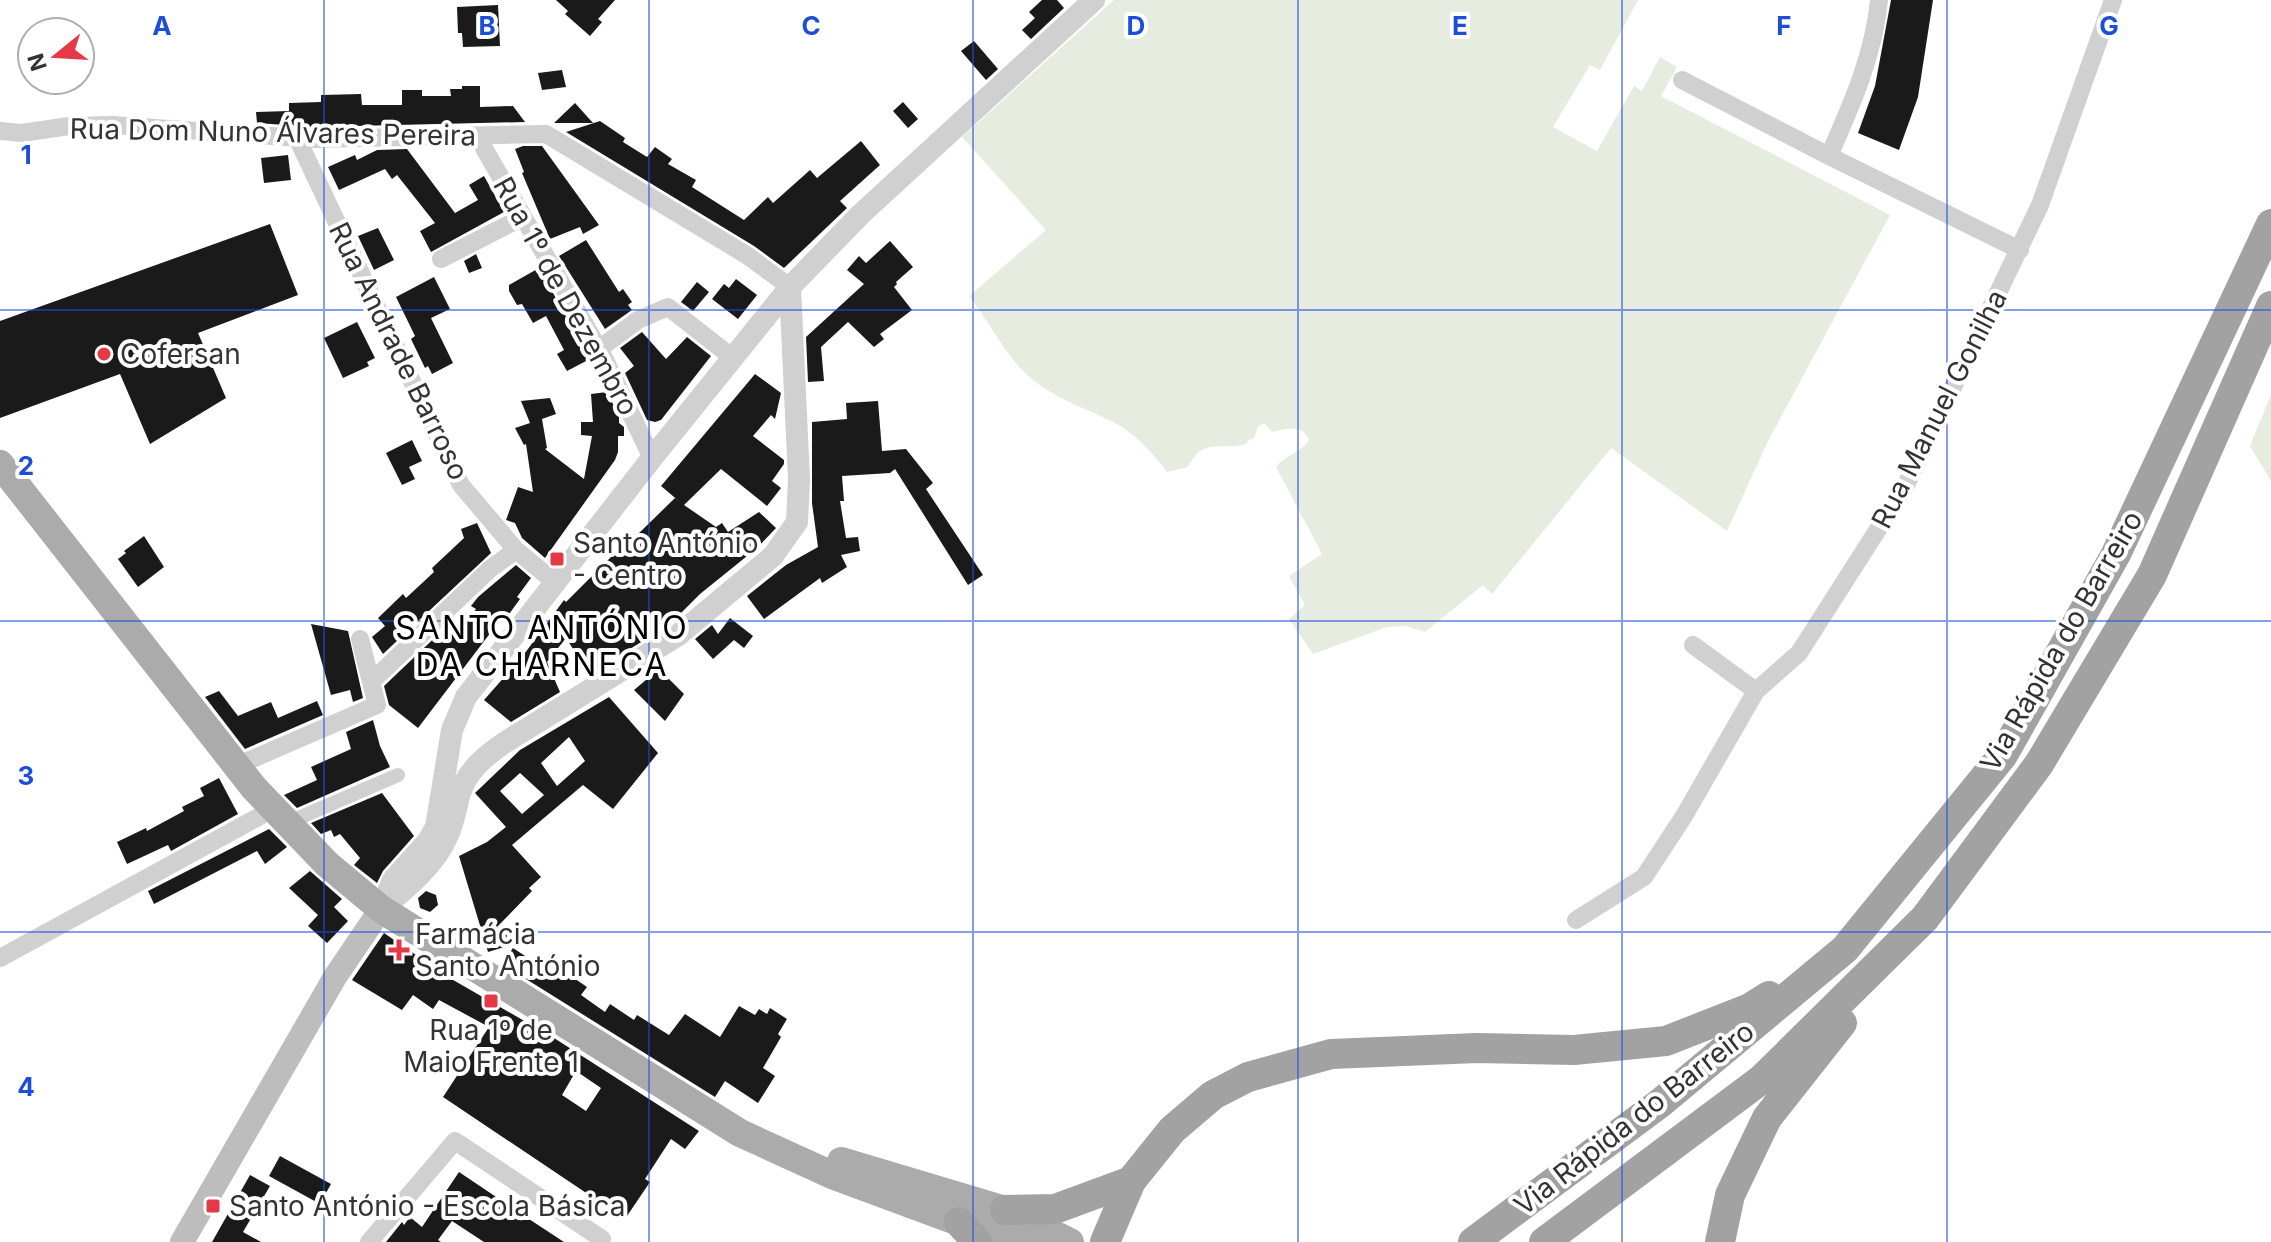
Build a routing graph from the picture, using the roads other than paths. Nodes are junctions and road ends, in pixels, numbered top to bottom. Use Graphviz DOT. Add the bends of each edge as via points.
graph roads {
  1 [pos="1094,0"];
  2 [pos="1879,0"];
  3 [pos="2113,0"];
  4 [pos="1682,80"];
  5 [pos="0,131"];
  6 [pos="477,136"];
  7 [pos="297,138"];
  8 [pos="1829,156"];
  9 [pos="523,217"];
  10 [pos="2271,224"];
  11 [pos="2020,250"];
  12 [pos="441,259"];
  13 [pos="790,287"];
  14 [pos="2271,306"];
  15 [pos="599,349"];
  16 [pos="733,358"];
  17 [pos="652,458"];
  18 [pos="0,464"];
  19 [pos="516,550"];
  20 [pos="556,583"];
  21 [pos="360,639"];
  22 [pos="1693,645"];
  23 [pos="371,682"];
  24 [pos="1756,691"];
  25 [pos="450,741"];
  26 [pos="480,761"];
  27 [pos="236,766"];
  28 [pos="398,775"];
  29 [pos="280,816"];
  30 [pos="381,909"];
  31 [pos="1925,918"];
  32 [pos="1576,920"];
  33 [pos="1845,949"];
  34 [pos="0,958"];
  35 [pos="740,1133"];
  36 [pos="1131,1181"];
  37 [pos="893,1198"];
  38 [pos="1005,1210"];
  39 [pos="968,1232"];
  40 [pos="1032,1234"];
  41 [pos="602,1239"];
  42 [pos="182,1242"];
  43 [pos="369,1242"];
  44 [pos="1070,1242"];
  45 [pos="1105,1242"];
  46 [pos="1473,1242"];
  47 [pos="1544,1242"];
  48 [pos="1720,1242"];
  1 -- 13 [label="street" via="861,214"];
  2 -- 8 [label="street" via="1876,32"];
  3 -- 11 [label="street, Rua Manuel Gonilha"];
  4 -- 8 [label="street"];
  5 -- 7 [label="street, Rua Dom Nuno Álvares Pereira" via="113,125"];
  6 -- 7 [label="street, Rua Dom Nuno Álvares Pereira"];
  6 -- 9 [label="street, Rua 1º de Dezembro"];
  6 -- 13 [label="street, Rua Dom Nuno Álvares Pereira" via="546,134"];
  7 -- 19 [label="street, Rua Andrade Barroso" via="461,485"];
  8 -- 11 [label="street"];
  9 -- 12 [label="street"];
  9 -- 15 [label="street, Rua 1º de Dezembro"];
  10 -- 33 [label="highway, Via Rápida do Barreiro" via="2116,554 2003,755"];
  11 -- 24 [label="street, Rua Manuel Gonilha" via="1905,487 1799,653"];
  13 -- 16 [label="street"];
  13 -- 26 [label="street" via="797,522 773,556 677,636"];
  14 -- 31 [label="highway, Via Rápida do Barreiro" via="2152,575 2039,764"];
  15 -- 16 [label="street" via="638,320 668,307"];
  15 -- 17 [label="street, Rua 1º de Dezembro"];
  16 -- 17 [label="street"];
  17 -- 20 [label="street"];
  18 -- 27 [label="main road"];
  19 -- 20 [label="street, Rua Andrade Barroso"];
  19 -- 23 [label="street"];
  20 -- 25 [label="street" via="472,688 460,706"];
  21 -- 23 [label="street"];
  22 -- 24 [label="street"];
  23 -- 27 [label="street" via="377,705"];
  24 -- 32 [label="street, Rua Manuel Gonilha" via="1644,877"];
  25 -- 26 [label="street" via="463,759"];
  25 -- 30 [label="street" via="436,827 393,880"];
  26 -- 30 [label="street" via="461,791 440,851"];
  27 -- 29 [label="main road"];
  28 -- 29 [label="street"];
  29 -- 30 [label="main road"];
  29 -- 34 [label="street"];
  30 -- 35 [label="main road"];
  30 -- 42 [label="main road" via="335,977"];
  31 -- 47 [label="highway, Via Rápida do Barreiro" via="1762,1079"];
  31 -- 48 [label="highway" via="1767,1118 1730,1195"];
  33 -- 36 [label="highway" via="1750,1008 1666,1041 1574,1050 1331,1054 1248,1077 1213,1095 1172,1130"];
  33 -- 46 [label="highway, Via Rápida do Barreiro" via="1659,1104"];
  35 -- 37 [label="main road"];
  35 -- 38 [label="main road"];
  36 -- 38 [label="highway" via="1055,1209"];
  36 -- 45 [label="highway"];
  37 -- 39 [label="main road"];
  37 -- 40 [label="street" via="911,1193"];
  38 -- 40 [label="main road"];
  39 -- 40 [label="main road"];
  40 -- 44 [label="main road"];
  41 -- 43 [label="street" via="455,1141"];
}
